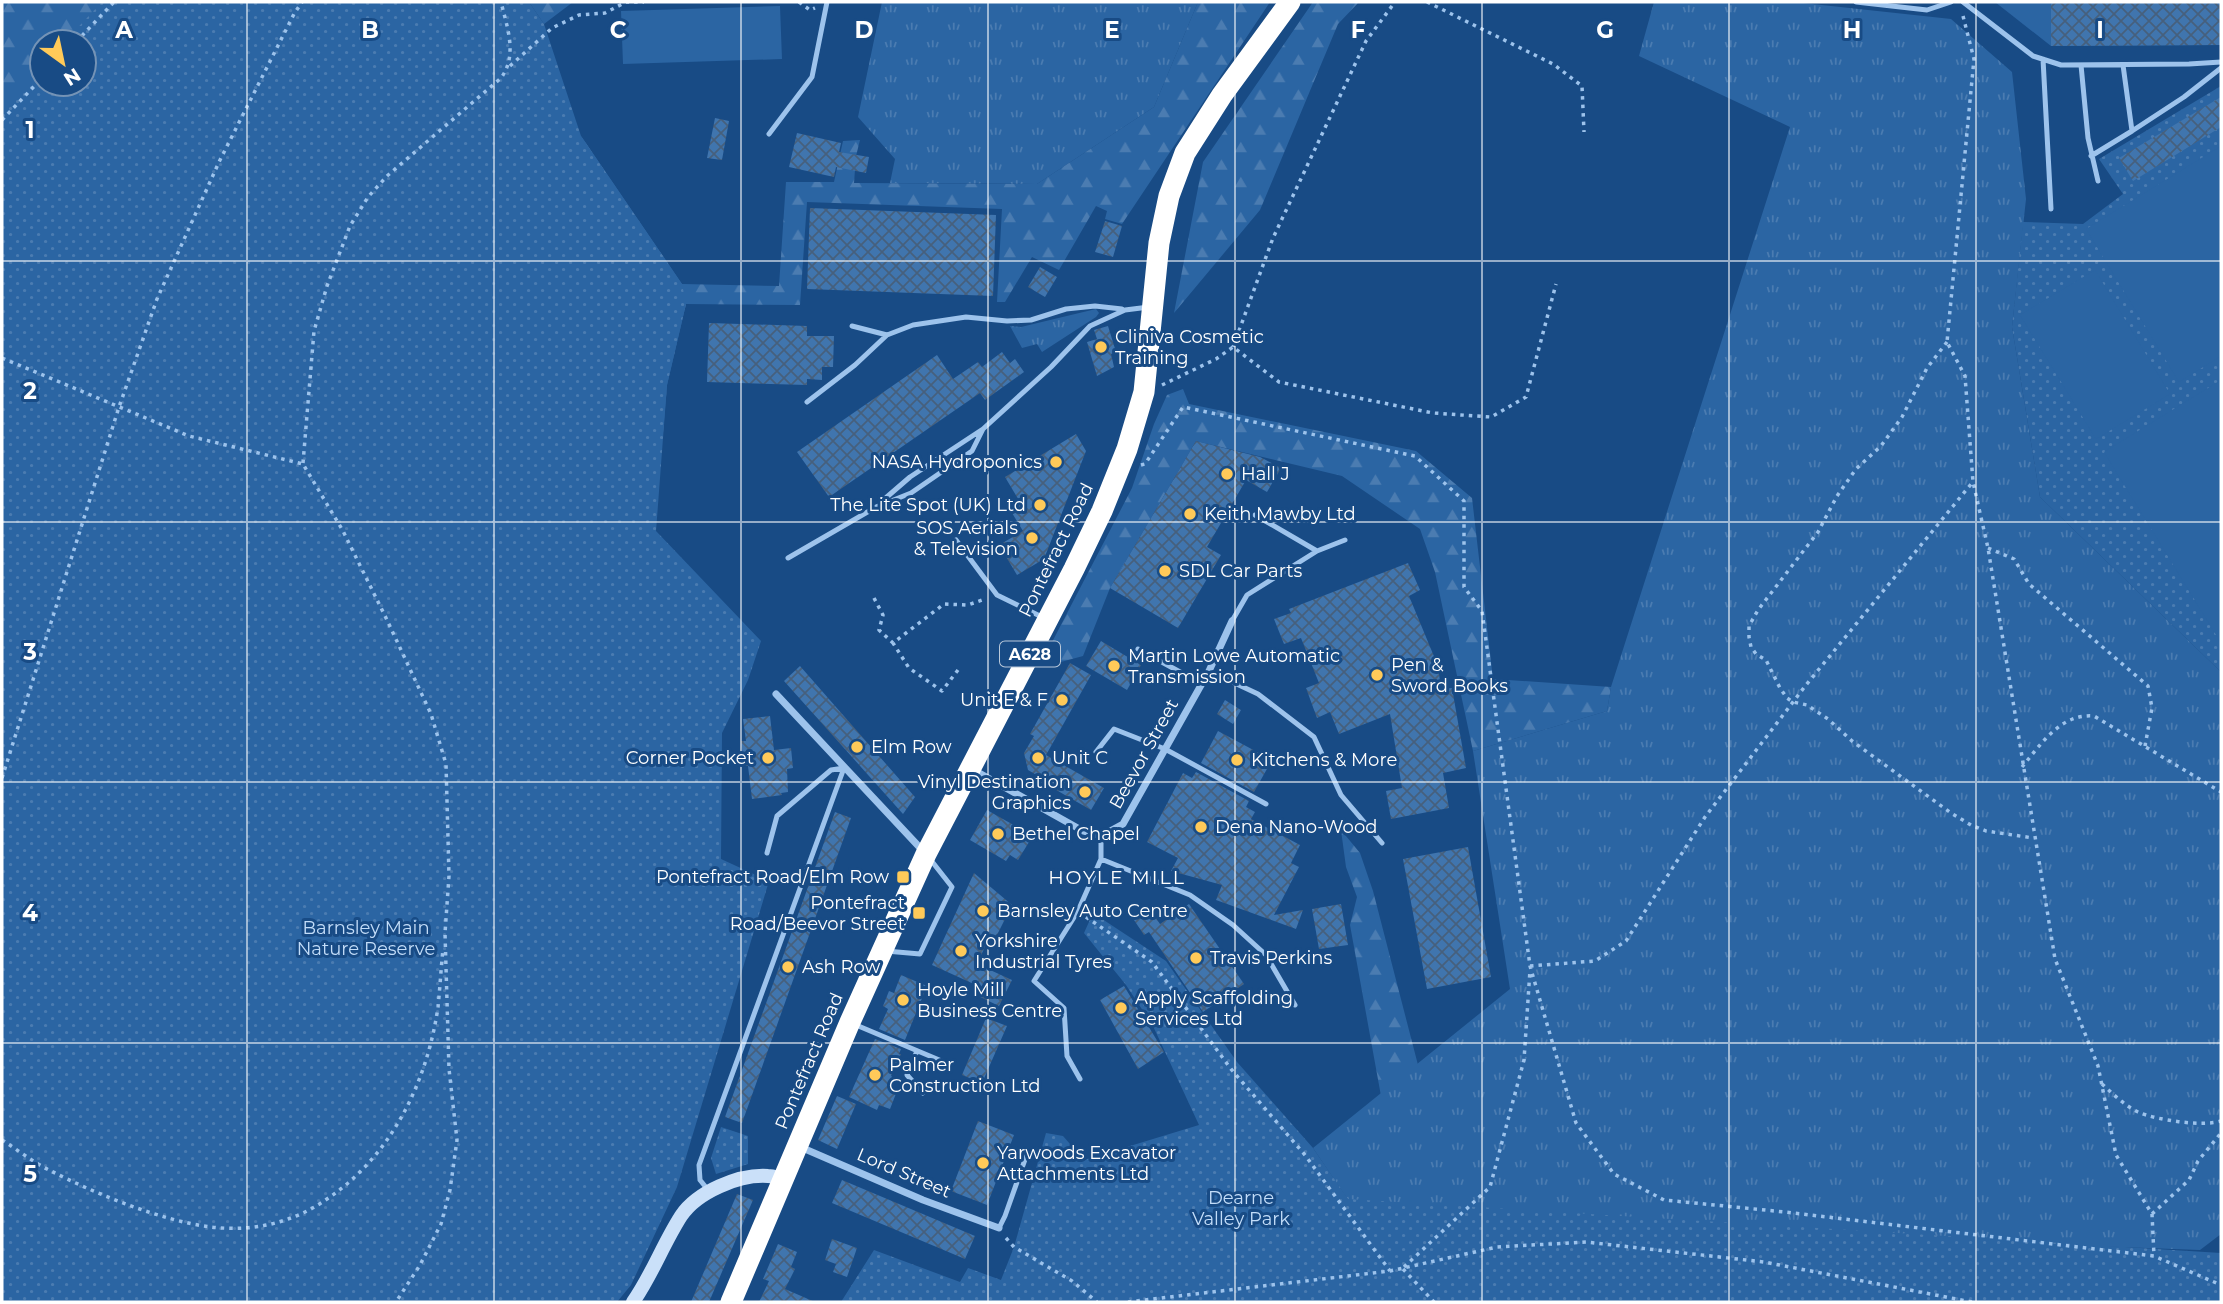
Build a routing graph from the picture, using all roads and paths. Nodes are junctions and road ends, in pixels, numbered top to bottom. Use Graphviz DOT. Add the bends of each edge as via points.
graph roads {
  1 [pos="114,2"];
  2 [pos="302,2"];
  3 [pos="501,2"];
  4 [pos="644,2"];
  5 [pos="799,2"];
  6 [pos="827,2"];
  7 [pos="1290,2"];
  8 [pos="1395,2"];
  9 [pos="1427,2"];
  10 [pos="1856,2"];
  11 [pos="1951,2"];
  12 [pos="1963,2"];
  13 [pos="818,6"];
  14 [pos="1963,13"];
  15 [pos="89,28"];
  16 [pos="2043,59"];
  17 [pos="2221,62"];
  18 [pos="2081,65"];
  19 [pos="2123,65"];
  20 [pos="509,67"];
  21 [pos="2221,68"];
  22 [pos="28,93"];
  23 [pos="2,120"];
  24 [pos="2132,131"];
  25 [pos="1584,132"];
  26 [pos="769,134"];
  27 [pos="2091,156"];
  28 [pos="2098,181"];
  29 [pos="2051,209"];
  30 [pos="1556,284"];
  31 [pos="1152,307"];
  32 [pos="1125,310"];
  33 [pos="852,326"];
  34 [pos="887,335"];
  35 [pos="1947,342"];
  36 [pos="1233,347"];
  37 [pos="2,358"];
  38 [pos="1144,392"];
  39 [pos="807,402"];
  40 [pos="119,407"];
  41 [pos="983,429"];
  42 [pos="303,464"];
  43 [pos="1118,471"];
  44 [pos="1973,482"];
  45 [pos="876,507"];
  46 [pos="1255,516"];
  47 [pos="956,540"];
  48 [pos="1345,540"];
  49 [pos="1988,548"];
  50 [pos="1317,551"];
  51 [pos="788,558"];
  52 [pos="997,595"];
  53 [pos="874,598"];
  54 [pos="1047,620"];
  55 [pos="1232,621"];
  56 [pos="893,643"];
  57 [pos="1138,649"];
  58 [pos="958,670"];
  59 [pos="1209,671"];
  60 [pos="1202,684"];
  61 [pos="776,694"];
  62 [pos="1793,702"];
  63 [pos="2145,746"];
  64 [pos="1165,748"];
  65 [pos="1096,752"];
  66 [pos="2022,767"];
  67 [pos="844,768"];
  68 [pos="971,769"];
  69 [pos="2,778"];
  70 [pos="2221,792"];
  71 [pos="1266,804"];
  72 [pos="1101,836"];
  73 [pos="2033,838"];
  74 [pos="1382,843"];
  75 [pos="767,853"];
  76 [pos="926,854"];
  77 [pos="1101,859"];
  78 [pos="1078,911"];
  79 [pos="445,933"];
  80 [pos="882,951"];
  81 [pos="1530,967"];
  82 [pos="1295,1005"];
  83 [pos="850,1022"];
  84 [pos="917,1051"];
  85 [pos="944,1062"];
  86 [pos="1080,1079"];
  87 [pos="2102,1083"];
  88 [pos="923,1093"];
  89 [pos="2221,1121"];
  90 [pos="2221,1133"];
  91 [pos="2,1140"];
  92 [pos="798,1146"];
  93 [pos="1028,1151"];
  94 [pos="784,1179"];
  95 [pos="710,1192"];
  96 [pos="2152,1214"];
  97 [pos="999,1228"];
  98 [pos="2154,1256"];
  99 [pos="1403,1269"];
  100 [pos="1391,1271"];
  101 [pos="2221,1285"];
  102 [pos="396,1302"];
  103 [pos="633,1302"];
  104 [pos="731,1302"];
  105 [pos="1097,1302"];
  106 [pos="1128,1302"];
  107 [pos="1434,1302"];
  108 [pos="1972,1302"];
  1 -- 15 [label="path"];
  2 -- 40 [label="path" via="219,162 162,286"];
  3 -- 20 [label="path" via="511,48"];
  4 -- 20 [label="path" via="626,2 604,13 579,15 552,28"];
  5 -- 13 [label="path" via="810,10"];
  6 -- 26 [label="lane" via="812,77"];
  7 -- 31 [label="highway, Pontefract Road / A628" via="1185,153 1169,196"];
  8 -- 36 [label="path" via="1366,41 1284,213"];
  9 -- 25 [label="path" via="1553,64 1582,86"];
  10 -- 11 [label="lane" via="1927,10"];
  12 -- 16 [label="lane"];
  14 -- 35 [label="path" via="1974,59"];
  16 -- 18 [label="lane"];
  16 -- 29 [label="lane"];
  17 -- 19 [label="lane"];
  18 -- 19 [label="lane"];
  18 -- 27 [label="lane"];
  19 -- 24 [label="lane"];
  20 -- 42 [label="path" via="387,176 350,226 314,331"];
  21 -- 24 [label="lane"];
  22 -- 23 [label="path"];
  24 -- 27 [label="lane"];
  27 -- 28 [label="lane"];
  30 -- 36 [label="path" via="1526,397 1491,416 1433,413 1279,382"];
  31 -- 32 [label="lane"];
  31 -- 38 [label="highway, Pontefract Road / A628"];
  32 -- 34 [label="lane" via="1066,309 1031,320 966,317 913,325"];
  32 -- 41 [label="lane" via="1090,326"];
  33 -- 34 [label="lane"];
  34 -- 39 [label="lane"];
  35 -- 44 [label="path" via="1965,376"];
  35 -- 62 [label="path" via="1927,368 1902,417 1856,469 1818,532 1749,626 1751,647 1766,660"];
  36 -- 38 [label="path"];
  37 -- 40 [label="path"];
  38 -- 43 [label="highway, Pontefract Road / A628"];
  40 -- 42 [label="path" via="190,436"];
  40 -- 69 [label="path"];
  41 -- 45 [label="lane" via="909,477"];
  41 -- 45 [label="lane" via="972,451 911,493"];
  42 -- 79 [label="path" via="343,531 431,714 446,764 449,876"];
  43 -- 54 [label="highway, Pontefract Road / A628"];
  43 -- 81 [label="path" via="1145,464 1183,407 1415,456 1464,501 1464,587 1482,611"];
  44 -- 49 [label="path"];
  44 -- 62 [label="path"];
  45 -- 51 [label="lane"];
  46 -- 50 [label="lane"];
  47 -- 52 [label="lane"];
  48 -- 50 [label="lane"];
  49 -- 63 [label="path" via="2014,559 2029,584 2148,686 2152,708"];
  49 -- 66 [label="path"];
  50 -- 55 [label="lane" via="1247,595"];
  52 -- 54 [label="lane"];
  52 -- 56 [label="path" via="968,605 944,604"];
  53 -- 56 [label="path" via="883,615 879,630"];
  54 -- 68 [label="highway, Pontefract Road / A628"];
  55 -- 59 [label="street, Beevor Street"];
  56 -- 58 [label="path" via="909,668 942,691"];
  57 -- 60 [label="lane"];
  59 -- 60 [label="street, Beevor Street"];
  59 -- 74 [label="lane" via="1258,694 1314,737 1340,796"];
  60 -- 64 [label="street, Beevor Street"];
  61 -- 67 [label="street"];
  62 -- 73 [label="path" via="1828,719 1971,825"];
  62 -- 81 [label="path" via="1705,817 1626,941 1595,961"];
  63 -- 66 [label="path" via="2094,716 2084,715 2052,733"];
  63 -- 70 [label="path"];
  64 -- 65 [label="lane" via="1114,729"];
  64 -- 71 [label="lane"];
  64 -- 72 [label="street, Beevor Street" via="1124,824"];
  66 -- 73 [label="path"];
  67 -- 75 [label="lane" via="831,770 777,816"];
  67 -- 76 [label="street"];
  67 -- 95 [label="lane" via="699,1165 700,1180"];
  68 -- 72 [label="street" via="1083,831"];
  68 -- 76 [label="highway, Pontefract Road / A628"];
  72 -- 77 [label="lane"];
  73 -- 87 [label="path" via="2054,959"];
  76 -- 80 [label="highway, Pontefract Road / A628"];
  76 -- 80 [label="lane" via="952,887 920,954"];
  77 -- 78 [label="lane"];
  77 -- 82 [label="lane" via="1190,895 1233,925 1266,955"];
  78 -- 86 [label="lane" via="1034,981 1064,1008 1067,1056"];
  78 -- 100 [label="path" via="1152,962"];
  79 -- 91 [label="path" via="438,1009 411,1098 369,1165 310,1211 288,1221 252,1227 172,1220 50,1171"];
  79 -- 102 [label="path" via="449,1069 457,1140 441,1224"];
  80 -- 83 [label="highway, Pontefract Road / A628"];
  81 -- 98 [label="path" via="1576,1123 1614,1174 1664,1200"];
  81 -- 99 [label="path" via="1524,1060 1490,1187"];
  83 -- 84 [label="lane"];
  83 -- 92 [label="highway, Pontefract Road / A628"];
  84 -- 85 [label="lane"];
  84 -- 88 [label="lane" via="907,1075"];
  87 -- 89 [label="path" via="2139,1112 2173,1121"];
  87 -- 96 [label="path" via="2116,1156"];
  90 -- 96 [label="path" via="2189,1180"];
  92 -- 94 [label="highway, Pontefract Road / A628"];
  92 -- 97 [label="street, Lord Street"];
  93 -- 97 [label="lane"];
  94 -- 95 [label="street" via="751,1177"];
  94 -- 104 [label="highway, Pontefract Road / A628"];
  95 -- 103 [label="street" via="682,1216"];
  96 -- 98 [label="path"];
  97 -- 105 [label="path" via="1014,1247 1072,1281"];
  98 -- 101 [label="path"];
  99 -- 100 [label="path"];
  99 -- 107 [label="path"];
  99 -- 108 [label="path" via="1497,1247 1586,1242 1764,1262"];
  100 -- 106 [label="path"];
}
